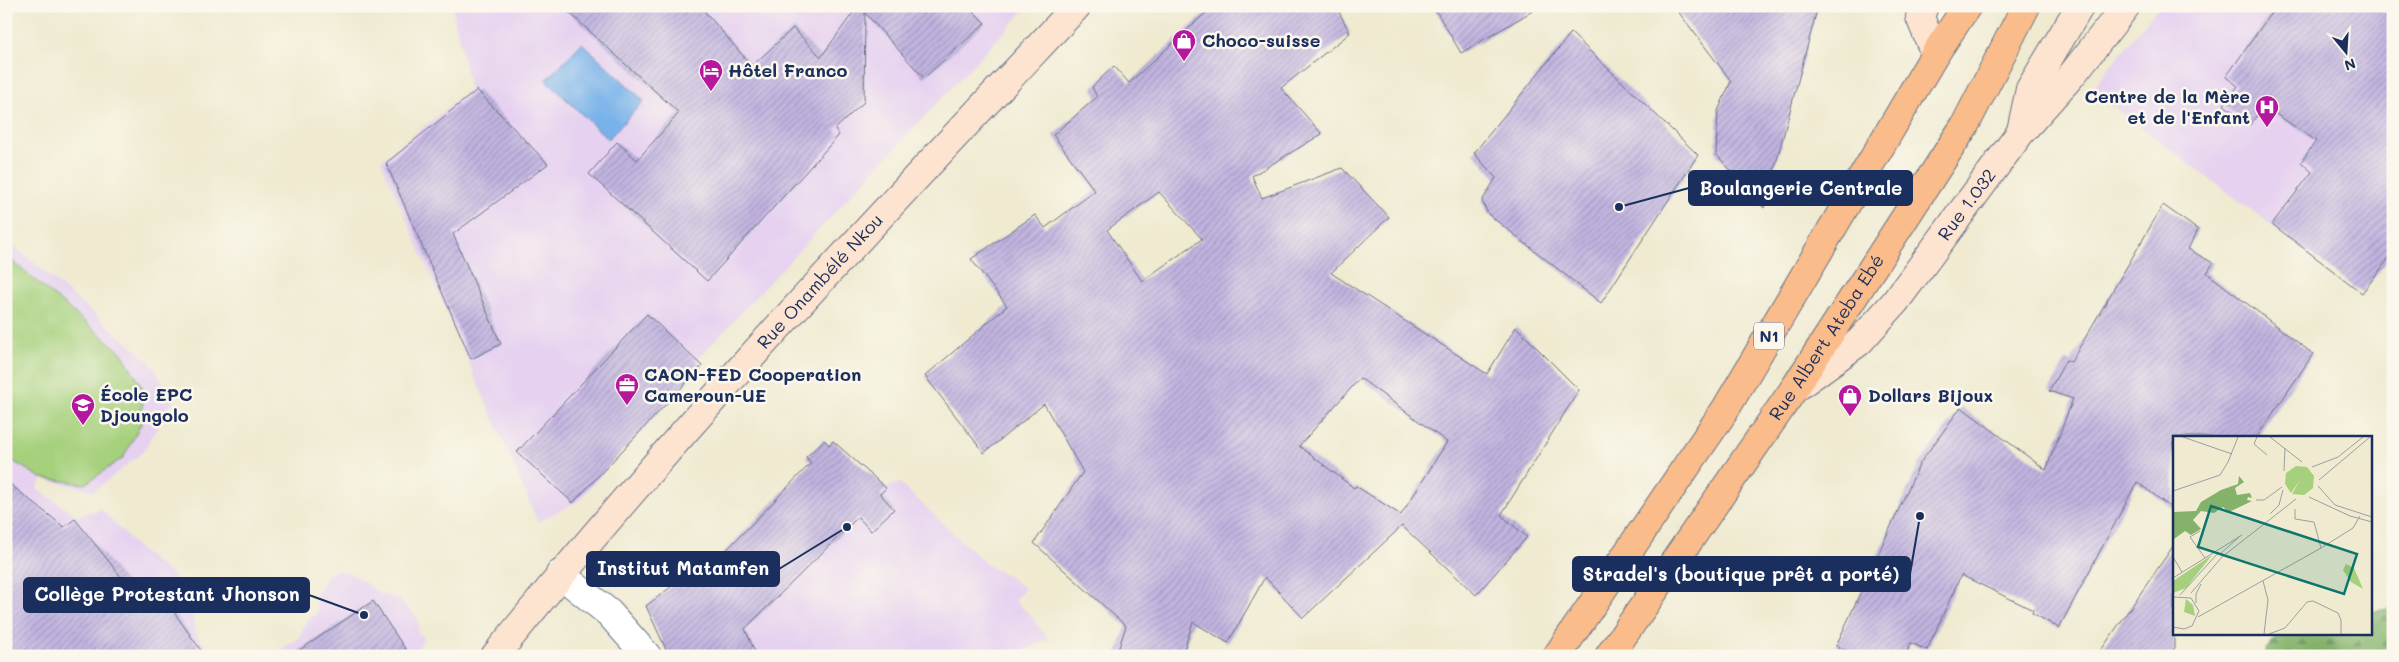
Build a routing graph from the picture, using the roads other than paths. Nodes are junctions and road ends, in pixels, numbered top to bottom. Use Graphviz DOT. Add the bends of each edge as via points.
graph roads {
  1 [pos="1077,6"];
  2 [pos="1924,6"];
  3 [pos="1967,6"];
  4 [pos="2026,6"];
  5 [pos="2080,6"];
  6 [pos="2126,6"];
  7 [pos="1935,54"];
  8 [pos="2020,132"];
  9 [pos="1794,389"];
  10 [pos="560,574"];
  11 [pos="495,656"];
  12 [pos="647,656"];
  13 [pos="1557,656"];
  14 [pos="1609,656"];
  1 -- 10 [label="main road, Rue Onambélé Nkou" via="800,304"];
  2 -- 7 [label="main road" via="1920,17"];
  3 -- 7 [label="highway, N1"];
  4 -- 9 [label="highway, Rue Albert Ateba Ebé" via="1965,125"];
  5 -- 8 [label="main road" via="2030,89"];
  6 -- 8 [label="main road, Rue 1.032" via="2071,76"];
  7 -- 13 [label="highway, N1" via="1725,410"];
  8 -- 9 [label="main road, Rue 1.032" via="1888,308 1858,342"];
  9 -- 14 [label="highway, Rue Albert Ateba Ebé"];
  10 -- 11 [label="main road, Rue Onambélé Nkou"];
  10 -- 12 [label="street" via="609,613"];
}
